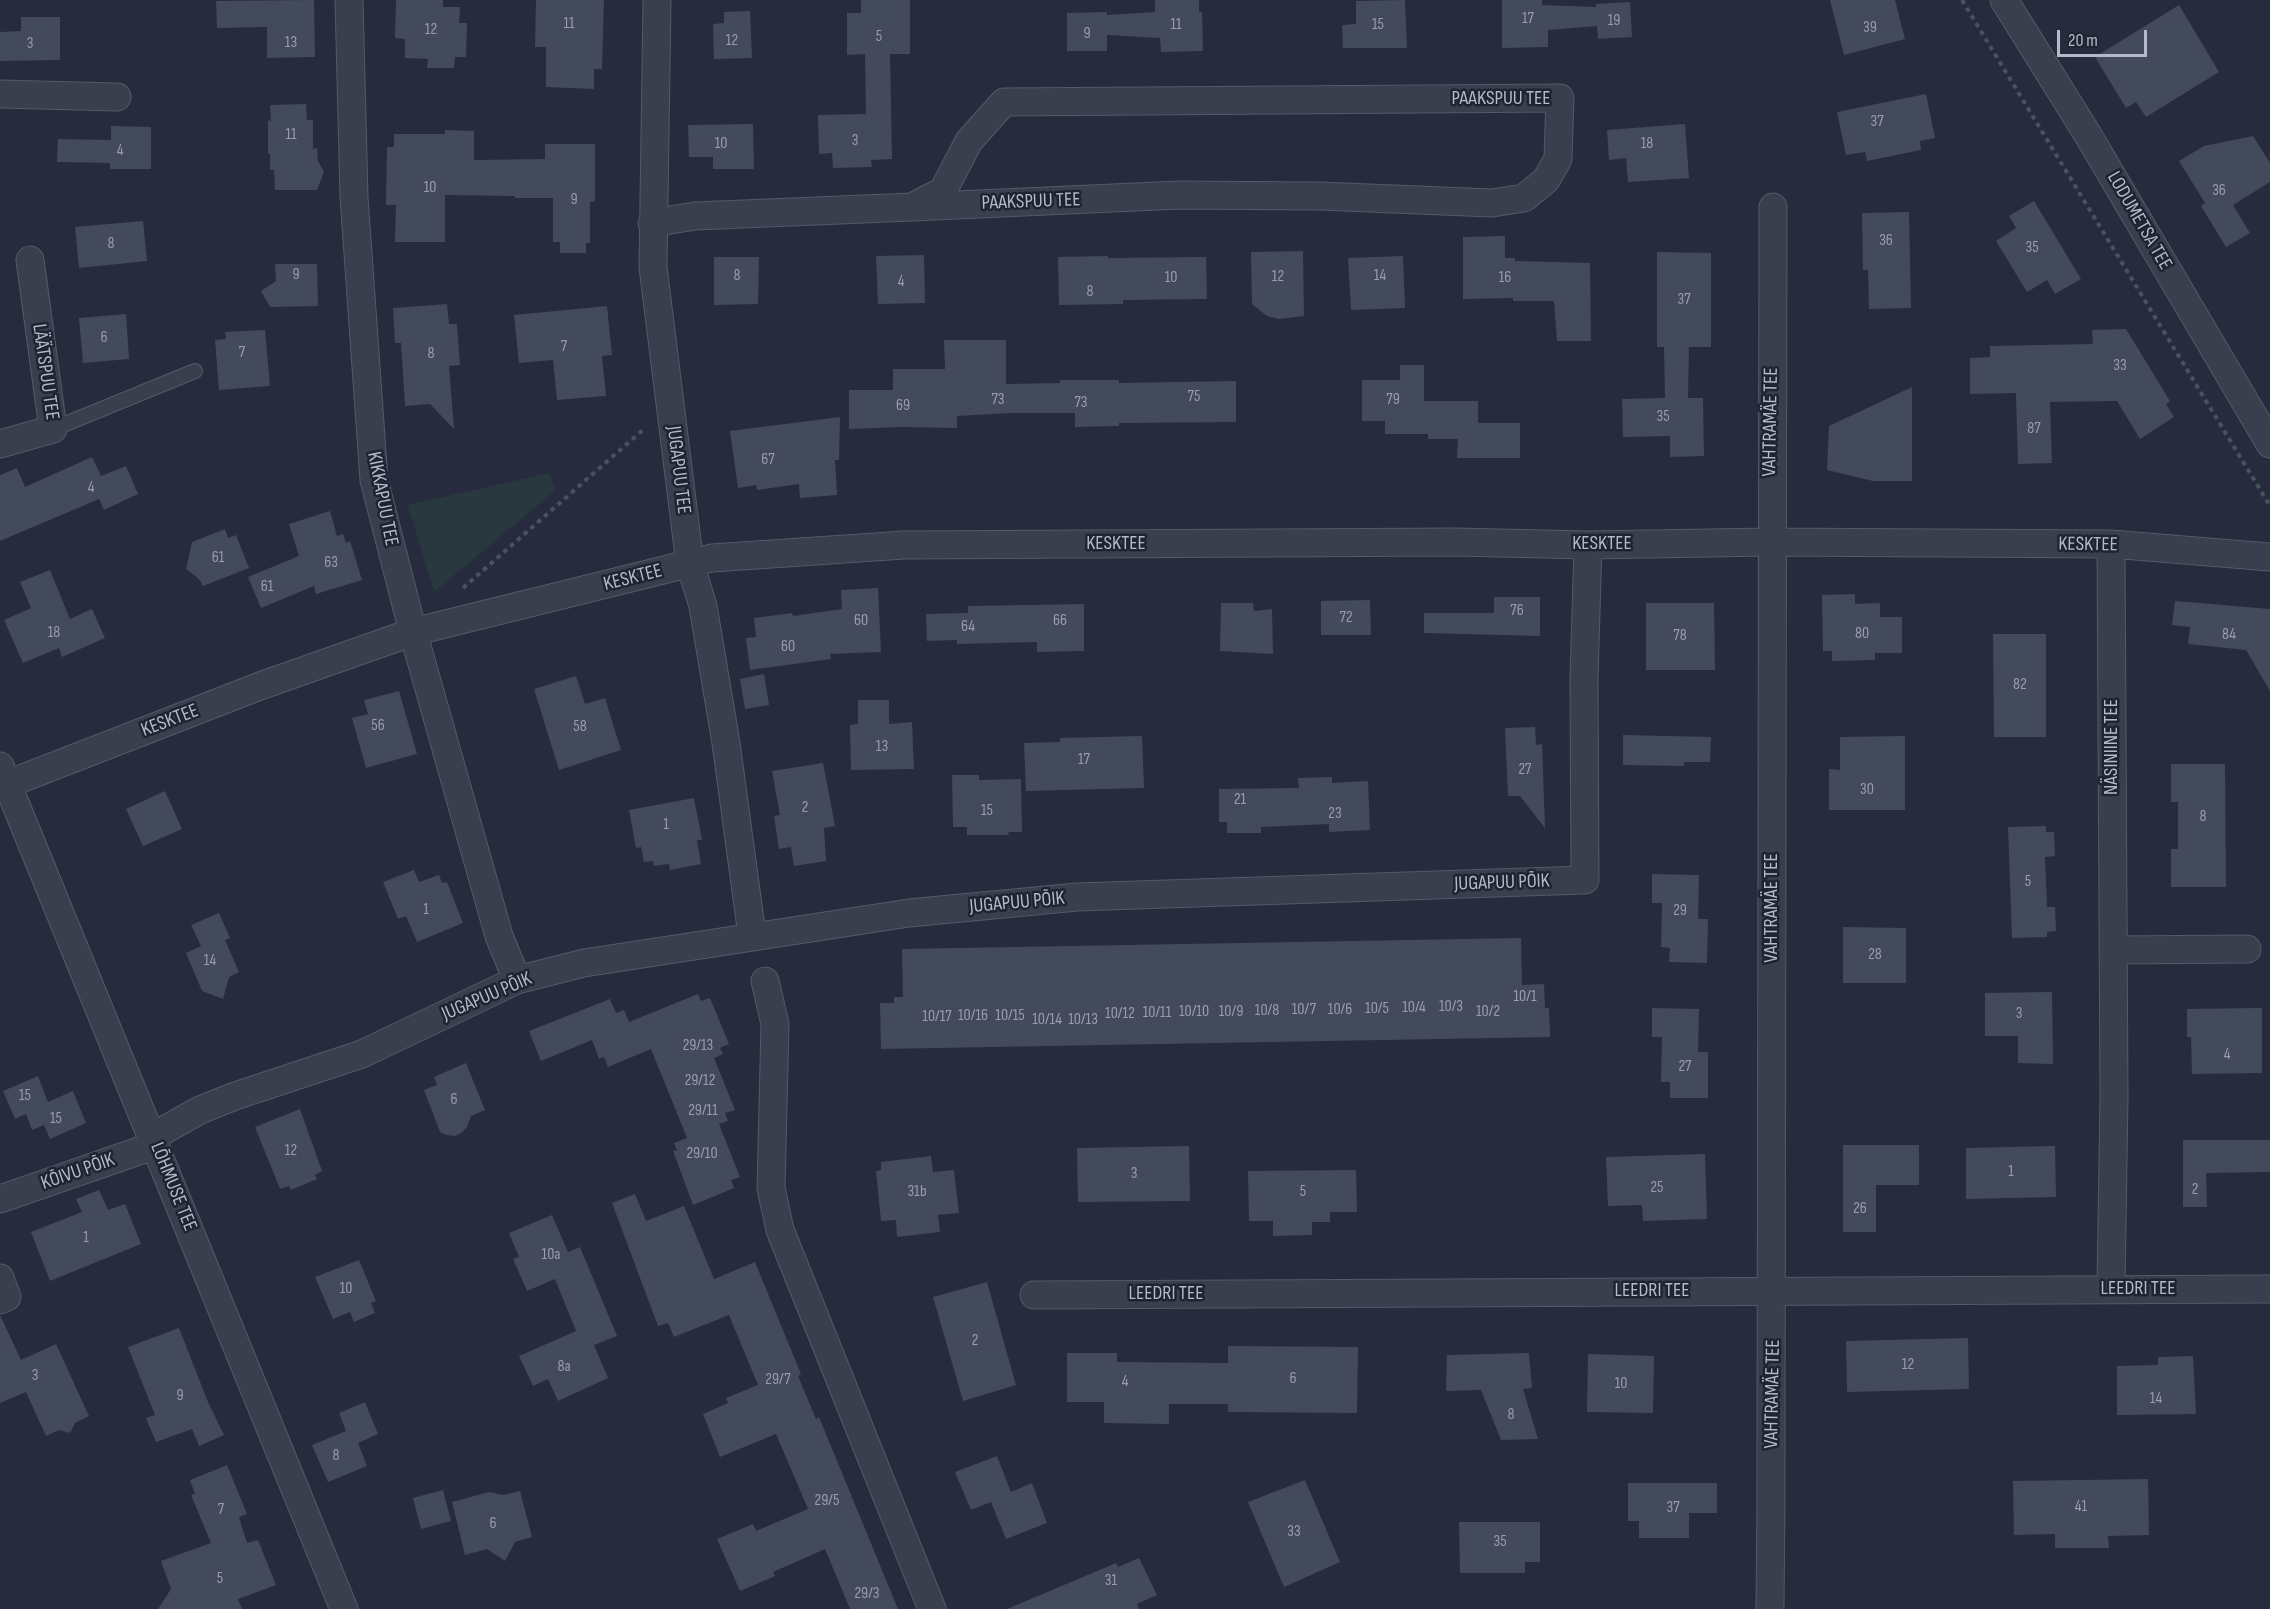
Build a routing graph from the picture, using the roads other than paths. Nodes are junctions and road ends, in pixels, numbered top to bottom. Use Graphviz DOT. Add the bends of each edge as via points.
graph roads {
  1 [pos="349,0"];
  2 [pos="657,0"];
  3 [pos="2004,0"];
  4 [pos="0,94"];
  5 [pos="117,97"];
  6 [pos="912,207"];
  7 [pos="1773,207"];
  8 [pos="652,222"];
  9 [pos="30,260"];
  10 [pos="195,371"];
  11 [pos="52,429"];
  12 [pos="0,444"];
  13 [pos="2270,444"];
  14 [pos="1770,542"];
  15 [pos="2111,544"];
  16 [pos="1588,545"];
  17 [pos="2270,557"];
  18 [pos="690,564"];
  19 [pos="413,632"];
  20 [pos="3,779"];
  21 [pos="752,935"];
  22 [pos="2247,949"];
  23 [pos="2113,950"];
  24 [pos="517,980"];
  25 [pos="765,981"];
  26 [pos="154,1141"];
  27 [pos="0,1199"];
  28 [pos="0,1278"];
  29 [pos="2111,1288"];
  30 [pos="2270,1289"];
  31 [pos="1774,1290"];
  32 [pos="1034,1294"];
  33 [pos="0,1300"];
  34 [pos="344,1609"];
  35 [pos="932,1609"];
  36 [pos="1770,1609"];
  1 -- 19 [label="street, KIKKAPUU TEE" via="354,197 374,480"];
  2 -- 8 [label="street, JUGAPUU TEE"];
  3 -- 13 [label="street, LODUMETSA TEE"];
  4 -- 5 [label="street"];
  6 -- 6 [label="street, PAAKSPUU TEE" via="943,191 969,141 1004,102 1560,98 1558,159 1546,180 1524,198 1513,200 1492,203 1319,195 1180,195"];
  6 -- 8 [label="street, PAAKSPUU TEE" via="695,216"];
  7 -- 14 [label="street, VAHTRAMÄE TEE"];
  8 -- 18 [label="street, JUGAPUU TEE" via="653,267"];
  9 -- 11 [label="street, LÄÄTSPUU TEE"];
  10 -- 11 [label="lane"];
  11 -- 12 [label="street, LÄÄTSPUU TEE"];
  14 -- 15 [label="street, KESKTEE"];
  14 -- 16 [label="street, KESKTEE"];
  14 -- 31 [label="street, VAHTRAMÄE TEE"];
  15 -- 17 [label="street, KESKTEE"];
  15 -- 23 [label="street, NÄSINIINE TEE"];
  16 -- 18 [label="street, KESKTEE" via="904,545 712,558"];
  16 -- 21 [label="street, JUGAPUU PÕIK" via="1585,880 1077,897 909,913"];
  18 -- 19 [label="street, KESKTEE"];
  18 -- 21 [label="street, JUGAPUU TEE" via="703,606 726,743"];
  19 -- 20 [label="street, KESKTEE"];
  19 -- 24 [label="street, KIKKAPUU TEE" via="499,936"];
  20 -- 26 [label="street, LÕHMUSE TEE"];
  21 -- 24 [label="street, JUGAPUU PÕIK" via="584,963"];
  22 -- 23 [label="street"];
  23 -- 29 [label="street, NÄSINIINE TEE"];
  24 -- 26 [label="street, JUGAPUU PÕIK" via="362,1054 200,1110"];
  25 -- 35 [label="street" via="775,1024 771,1188 780,1230"];
  26 -- 27 [label="street, KÕIVU PÕIK"];
  26 -- 34 [label="street, LÕHMUSE TEE"];
  28 -- 33 [label="street" via="8,1297"];
  29 -- 30 [label="street, LEEDRI TEE"];
  29 -- 31 [label="street, LEEDRI TEE"];
  31 -- 32 [label="street, LEEDRI TEE"];
  31 -- 36 [label="street, VAHTRAMÄE TEE"];
}
